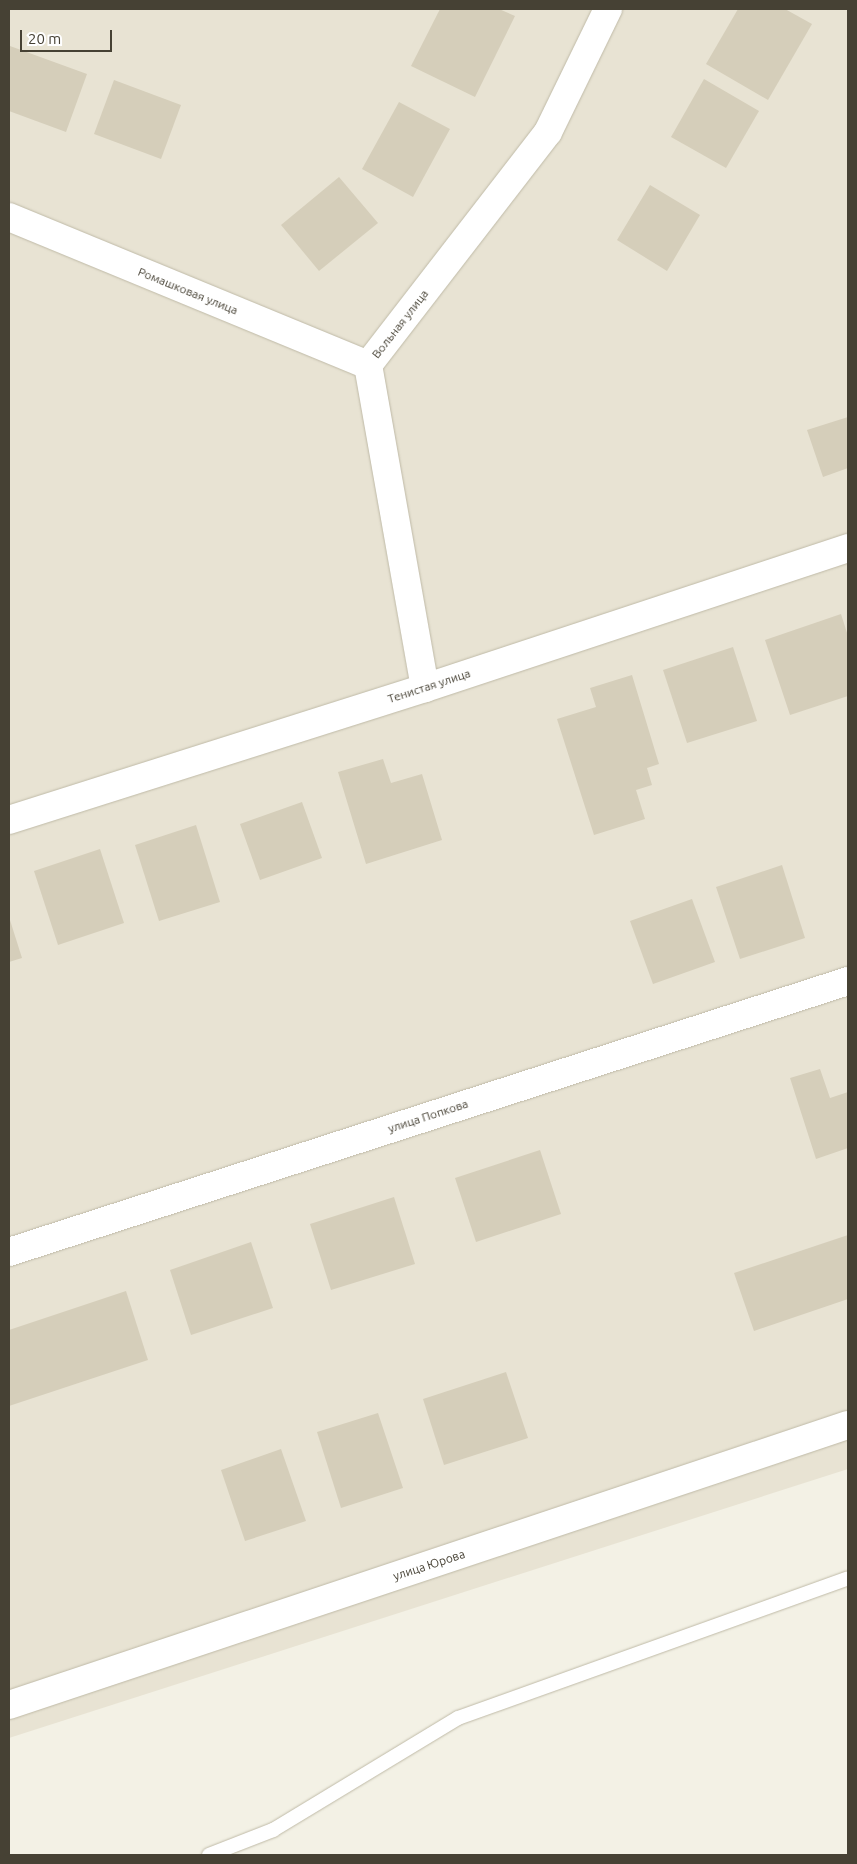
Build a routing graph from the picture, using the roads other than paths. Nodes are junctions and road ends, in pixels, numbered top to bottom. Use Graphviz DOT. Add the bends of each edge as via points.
graph roads {
  1 [pos="608,9"];
  2 [pos="9,217"];
  3 [pos="368,365"];
  4 [pos="848,548"];
  5 [pos="425,688"];
  6 [pos="9,820"];
  7 [pos="848,980"];
  8 [pos="9,1252"];
  9 [pos="848,1425"];
  10 [pos="848,1578"];
  11 [pos="9,1705"];
  12 [pos="209,1855"];
  1 -- 3 [label="street, Вольная улица" via="548,132"];
  2 -- 3 [label="street, Ромашковая улица"];
  3 -- 5 [label="street, Вольная улица"];
  4 -- 5 [label="street, Тенистая улица"];
  5 -- 6 [label="street, Тенистая улица"];
  7 -- 8 [label="street, улица Попкова"];
  9 -- 11 [label="street, улица Юрова"];
  10 -- 12 [label="lane" via="458,1718 273,1830"];
}
